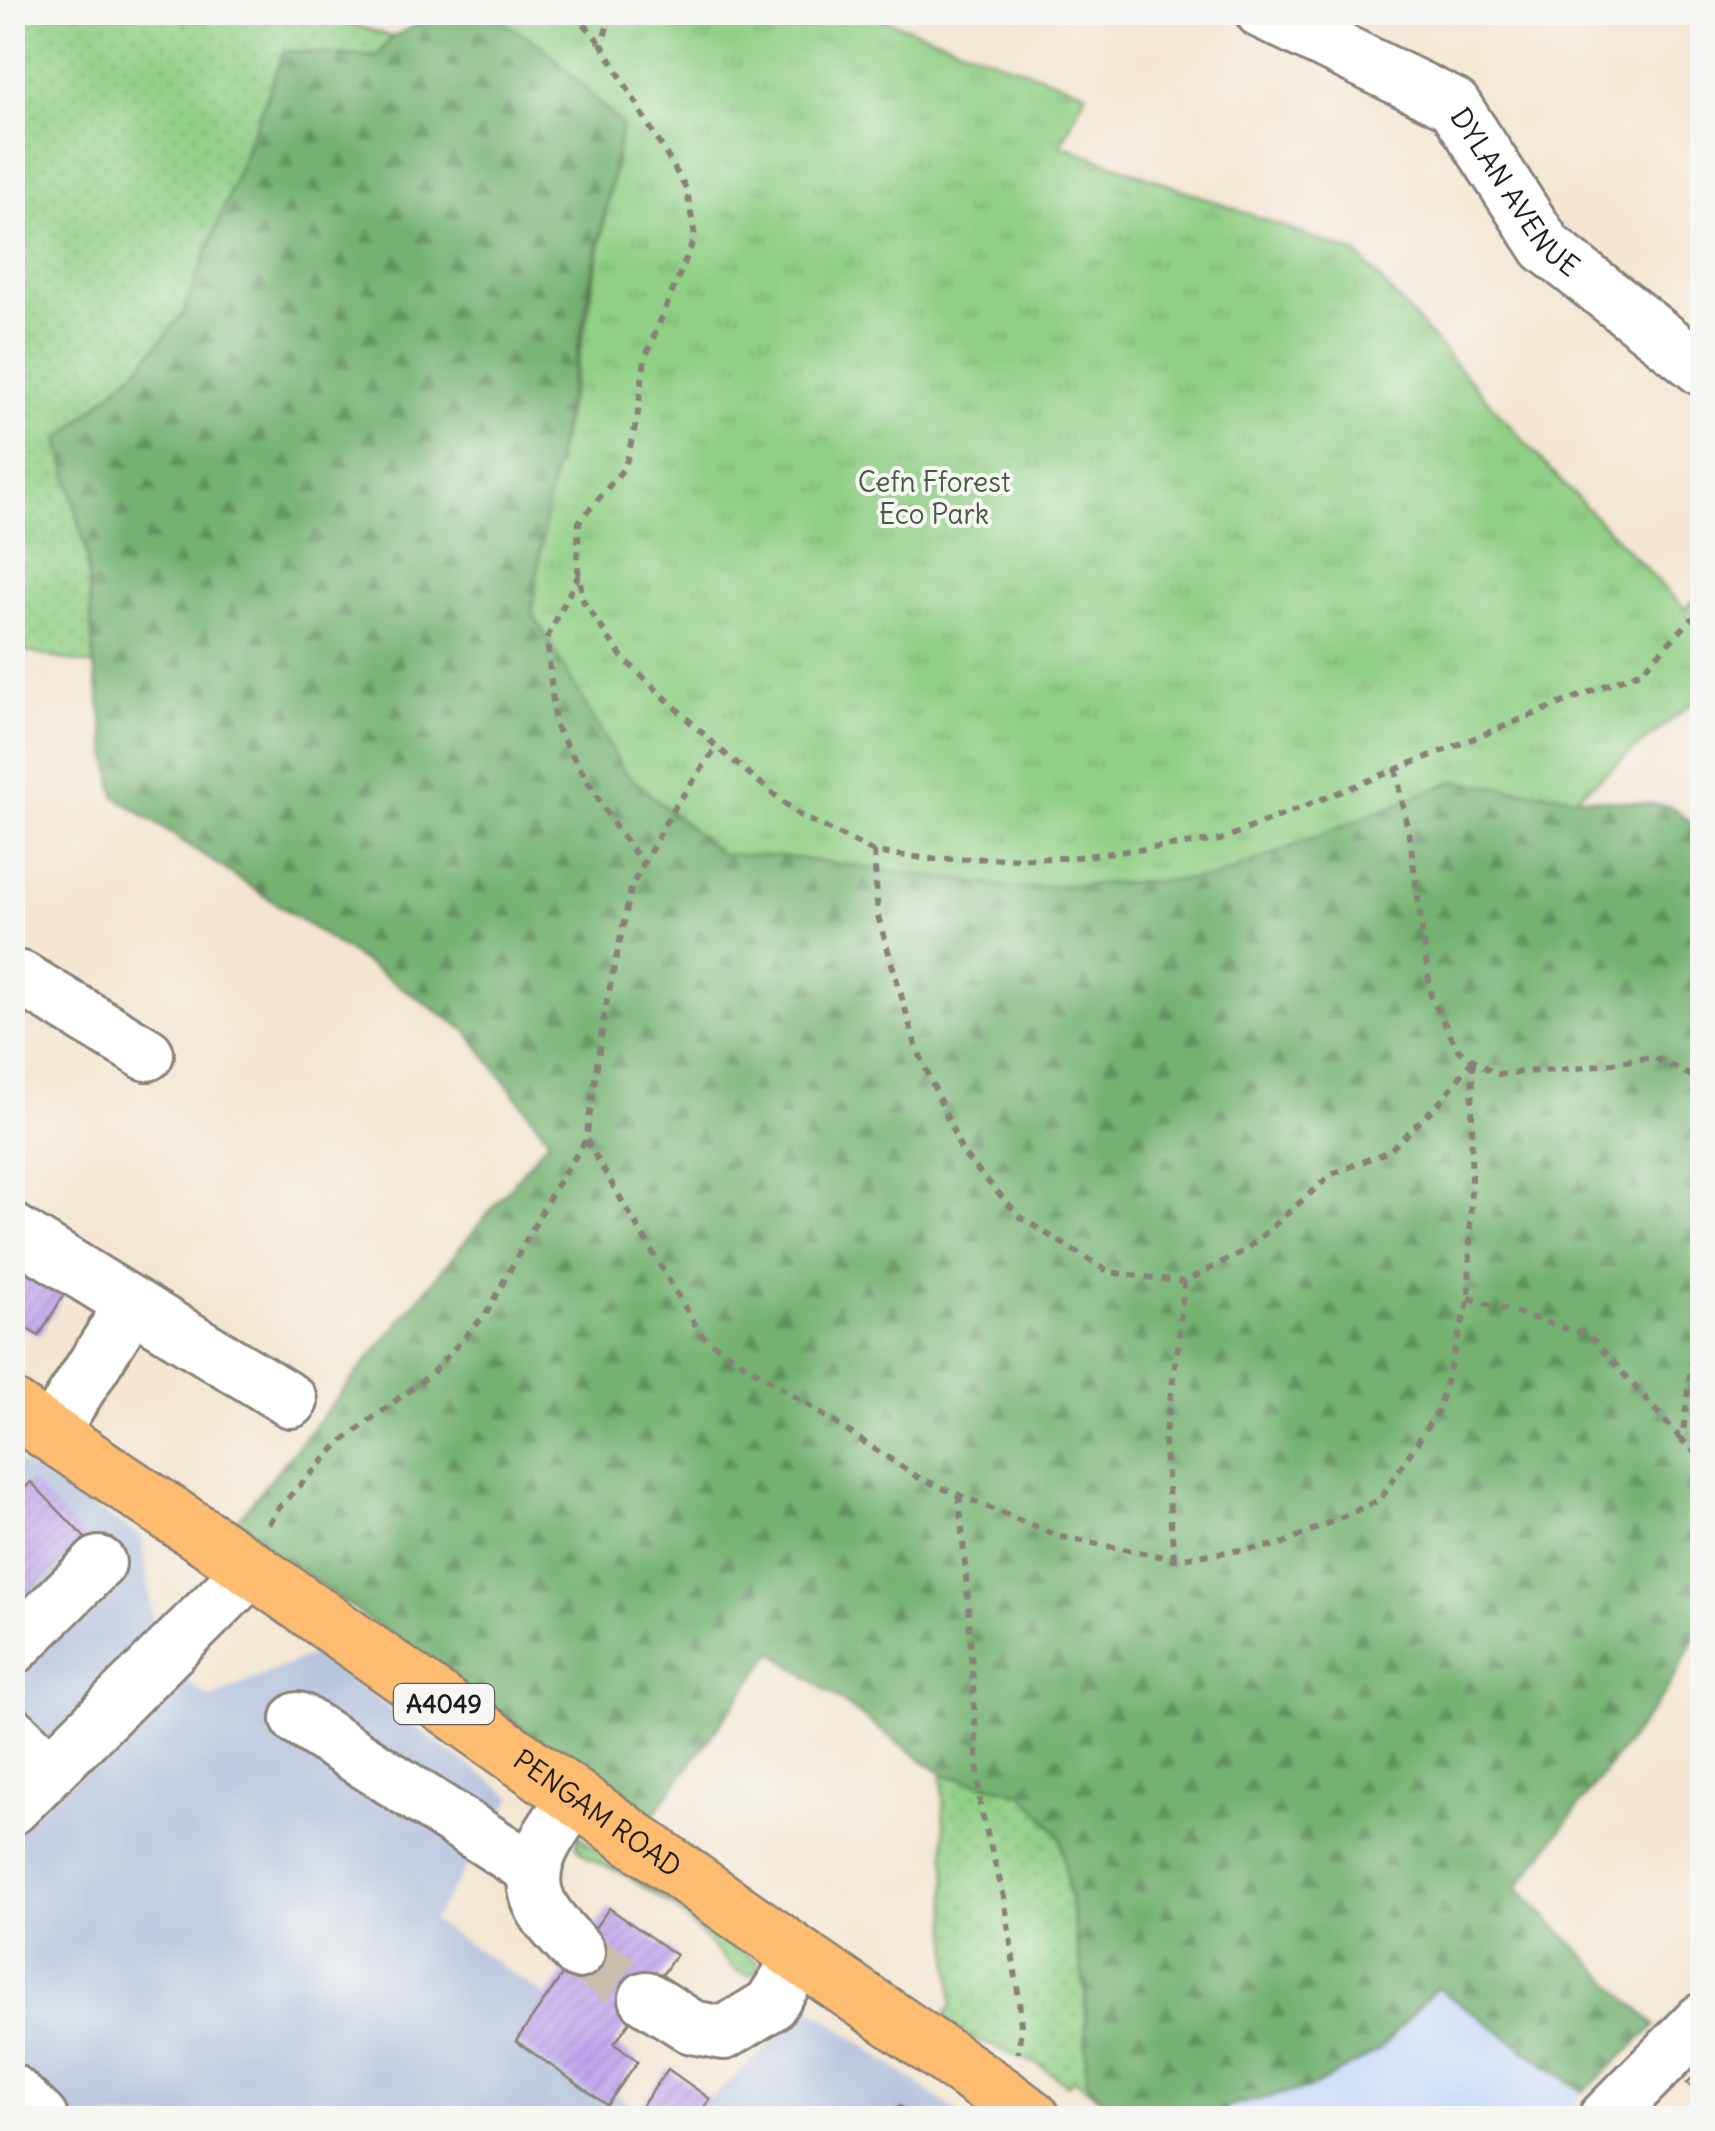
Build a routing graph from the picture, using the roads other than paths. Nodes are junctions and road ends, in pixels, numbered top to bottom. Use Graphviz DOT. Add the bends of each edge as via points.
graph roads {
  1 [pos="1262,12"];
  2 [pos="1702,369"];
  3 [pos="26,970"];
  4 [pos="147,1054"];
  5 [pos="12,1230"];
  6 [pos="132,1304"];
  7 [pos="291,1402"];
  8 [pos="32,1421"];
  9 [pos="99,1563"];
  10 [pos="248,1566"];
  11 [pos="12,1649"];
  12 [pos="298,1720"];
  13 [pos="12,1733"];
  14 [pos="50,1770"];
  15 [pos="575,1797"];
  16 [pos="12,1808"];
  17 [pos="533,1870"];
  18 [pos="578,1952"];
  19 [pos="802,1957"];
  20 [pos="646,1998"];
  21 [pos="1702,2020"];
  22 [pos="12,2091"];
  23 [pos="1625,2112"];
  24 [pos="40,2118"];
  25 [pos="1032,2118"];
  1 -- 2 [label="street, DYLAN AVENUE" via="1454,105 1546,247"];
  3 -- 4 [label="street"];
  5 -- 6 [label="street"];
  6 -- 7 [label="street"];
  6 -- 8 [label="street"];
  8 -- 10 [label="main road, PENGAM ROAD / A4049"];
  9 -- 11 [label="street"];
  10 -- 14 [label="street"];
  10 -- 15 [label="main road, PENGAM ROAD / A4049"];
  12 -- 17 [label="street"];
  13 -- 14 [label="street"];
  14 -- 16 [label="street"];
  15 -- 17 [label="street"];
  15 -- 19 [label="main road, PENGAM ROAD / A4049"];
  17 -- 18 [label="street" via="546,1914"];
  19 -- 20 [label="street" via="770,2004 724,2033 692,2027"];
  19 -- 25 [label="main road, PENGAM ROAD / A4049"];
  21 -- 23 [label="street"];
  22 -- 24 [label="street"];
}
